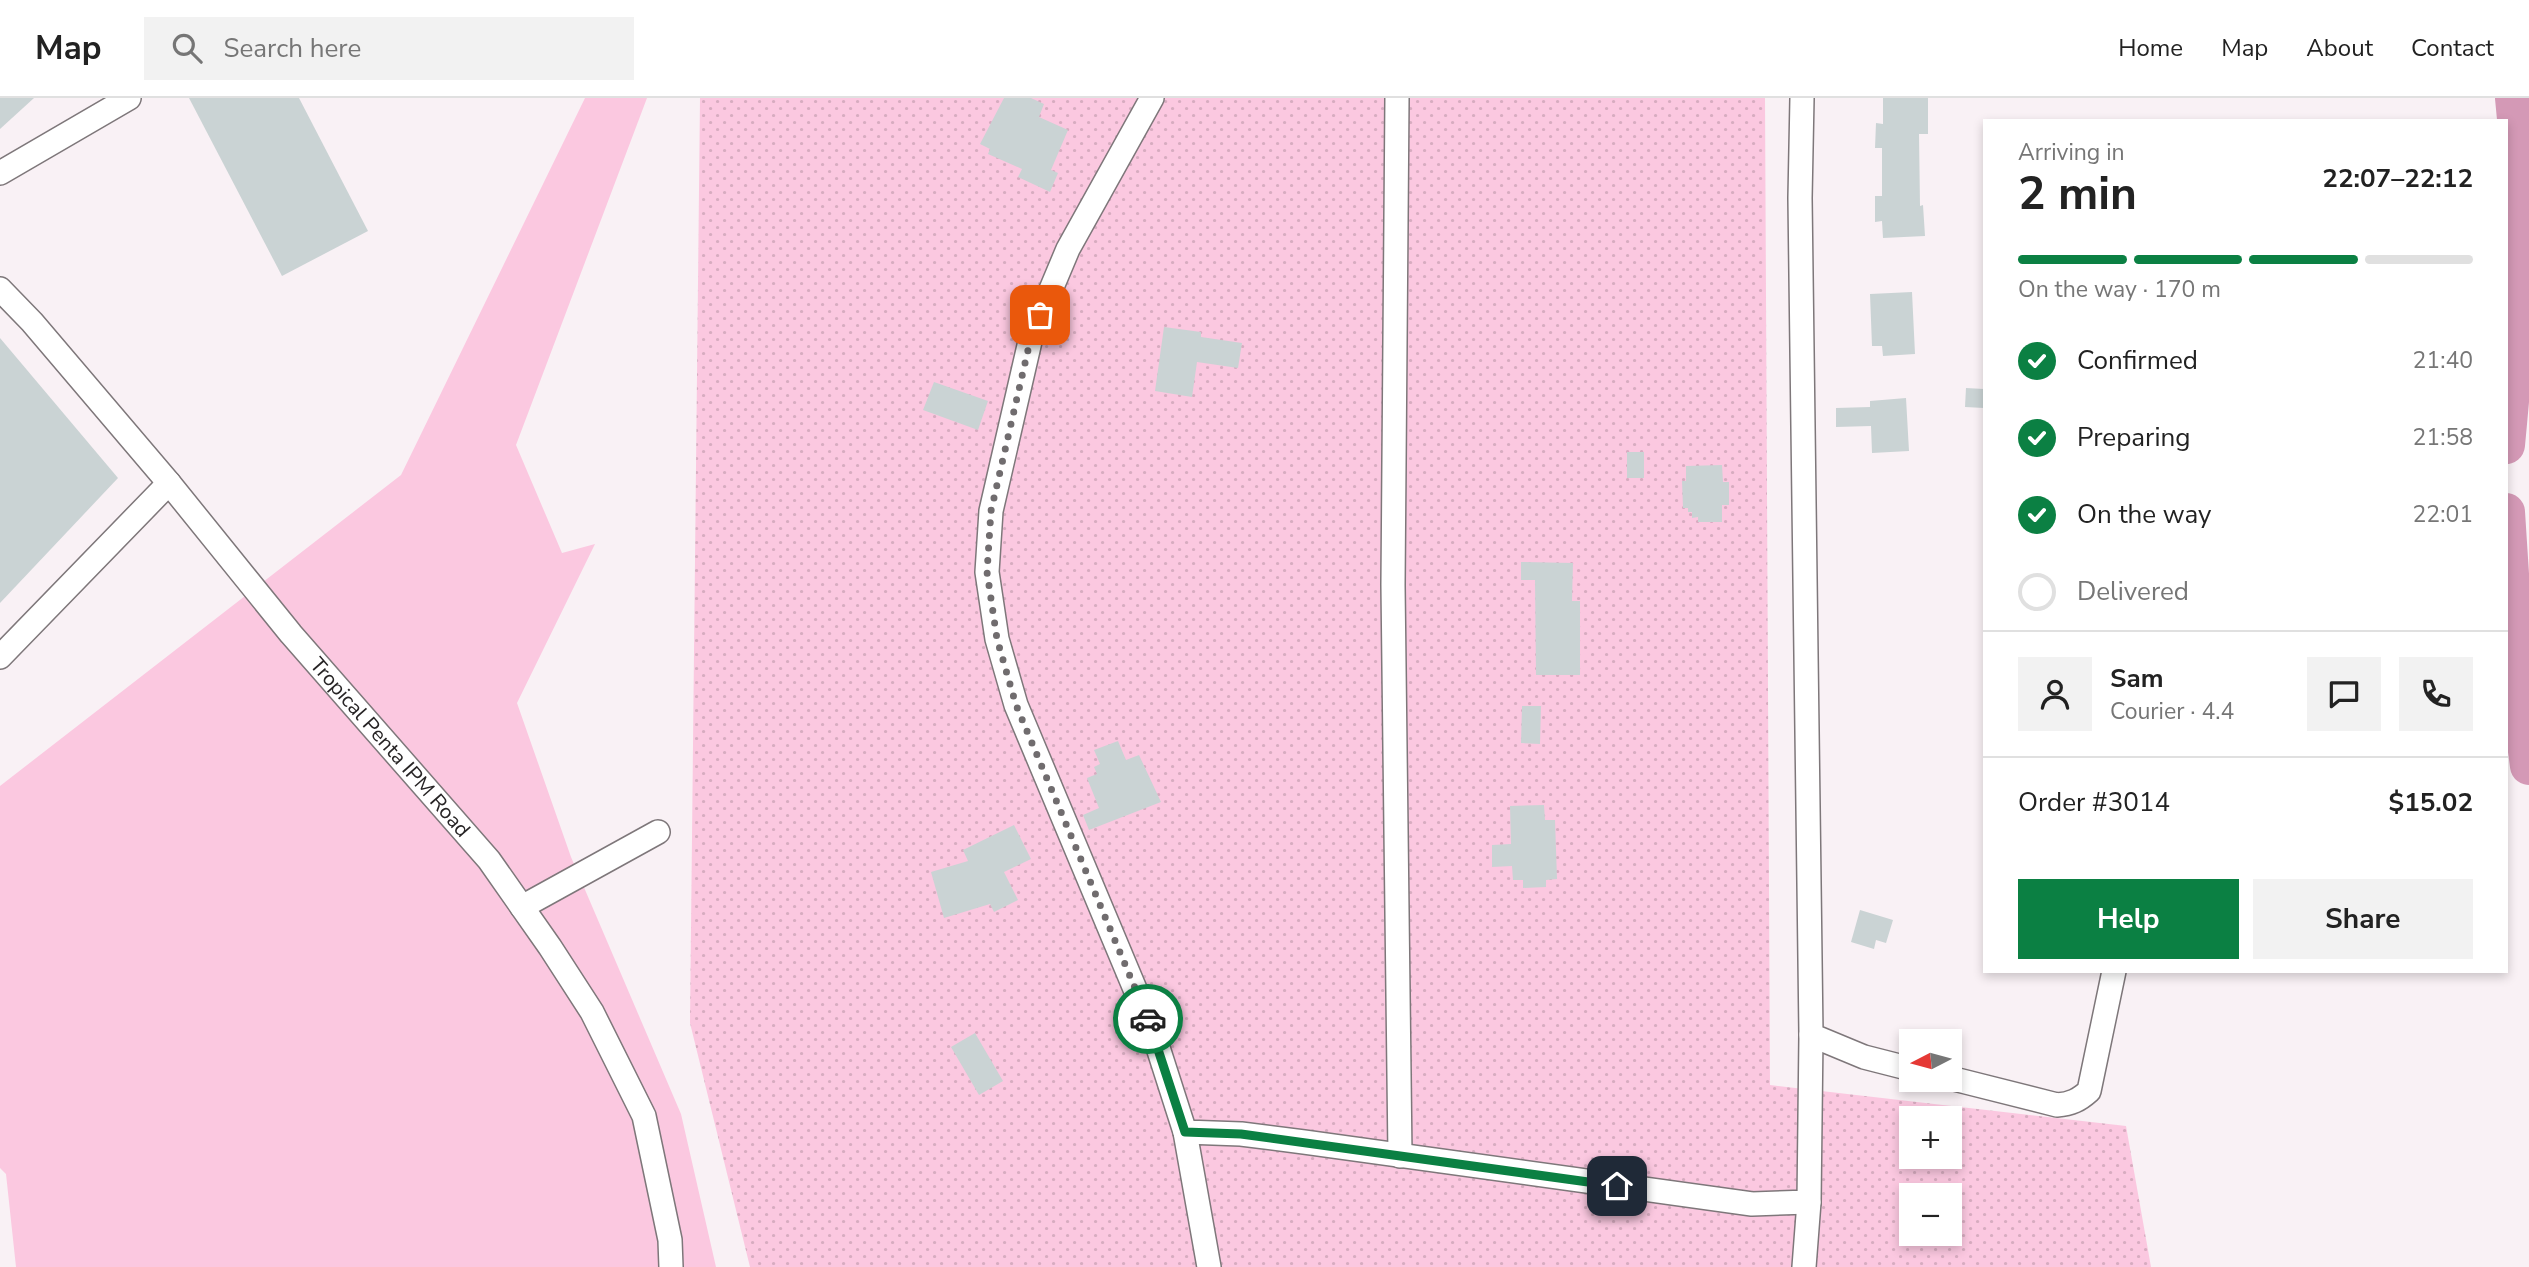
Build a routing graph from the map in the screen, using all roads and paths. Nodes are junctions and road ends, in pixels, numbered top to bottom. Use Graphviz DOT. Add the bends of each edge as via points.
graph roads {
  1 [pos="129,98"];
  2 [pos="1152,98"];
  3 [pos="1396,98"];
  4 [pos="1802,98"];
  5 [pos="0,173"];
  6 [pos="0,289"];
  7 [pos="169,484"];
  8 [pos="0,657"];
  9 [pos="659,832"];
  10 [pos="522,907"];
  11 [pos="2114,973"];
  12 [pos="1811,1035"];
  13 [pos="1899,1066"];
  14 [pos="1962,1082"];
  15 [pos="1185,1132"];
  16 [pos="1400,1156"];
  17 [pos="1809,1202"];
  18 [pos="671,1267"];
  19 [pos="1209,1267"];
  20 [pos="1804,1267"];
  1 -- 5 [label="street"];
  2 -- 15 [label="street" via="1068,249 1031,337 991,511 987,572 997,639 1016,705 1153,1032"];
  3 -- 16 [label="street" via="1393,585"];
  4 -- 12 [label="street"];
  6 -- 7 [label="street, Tropical Penta IPM Road"];
  7 -- 8 [label="street"];
  7 -- 10 [label="street, Tropical Penta IPM Road" via="291,634 489,860"];
  9 -- 10 [label="street"];
  10 -- 18 [label="street, Tropical Penta IPM Road" via="592,1012 644,1116 670,1240"];
  11 -- 14 [label="street" via="2089,1091 2078,1100 2057,1105"];
  12 -- 13 [label="street"];
  12 -- 17 [label="street"];
  15 -- 16 [label="street" via="1241,1134"];
  15 -- 19 [label="street"];
  16 -- 17 [label="street" via="1752,1204"];
  17 -- 20 [label="street"];
}
